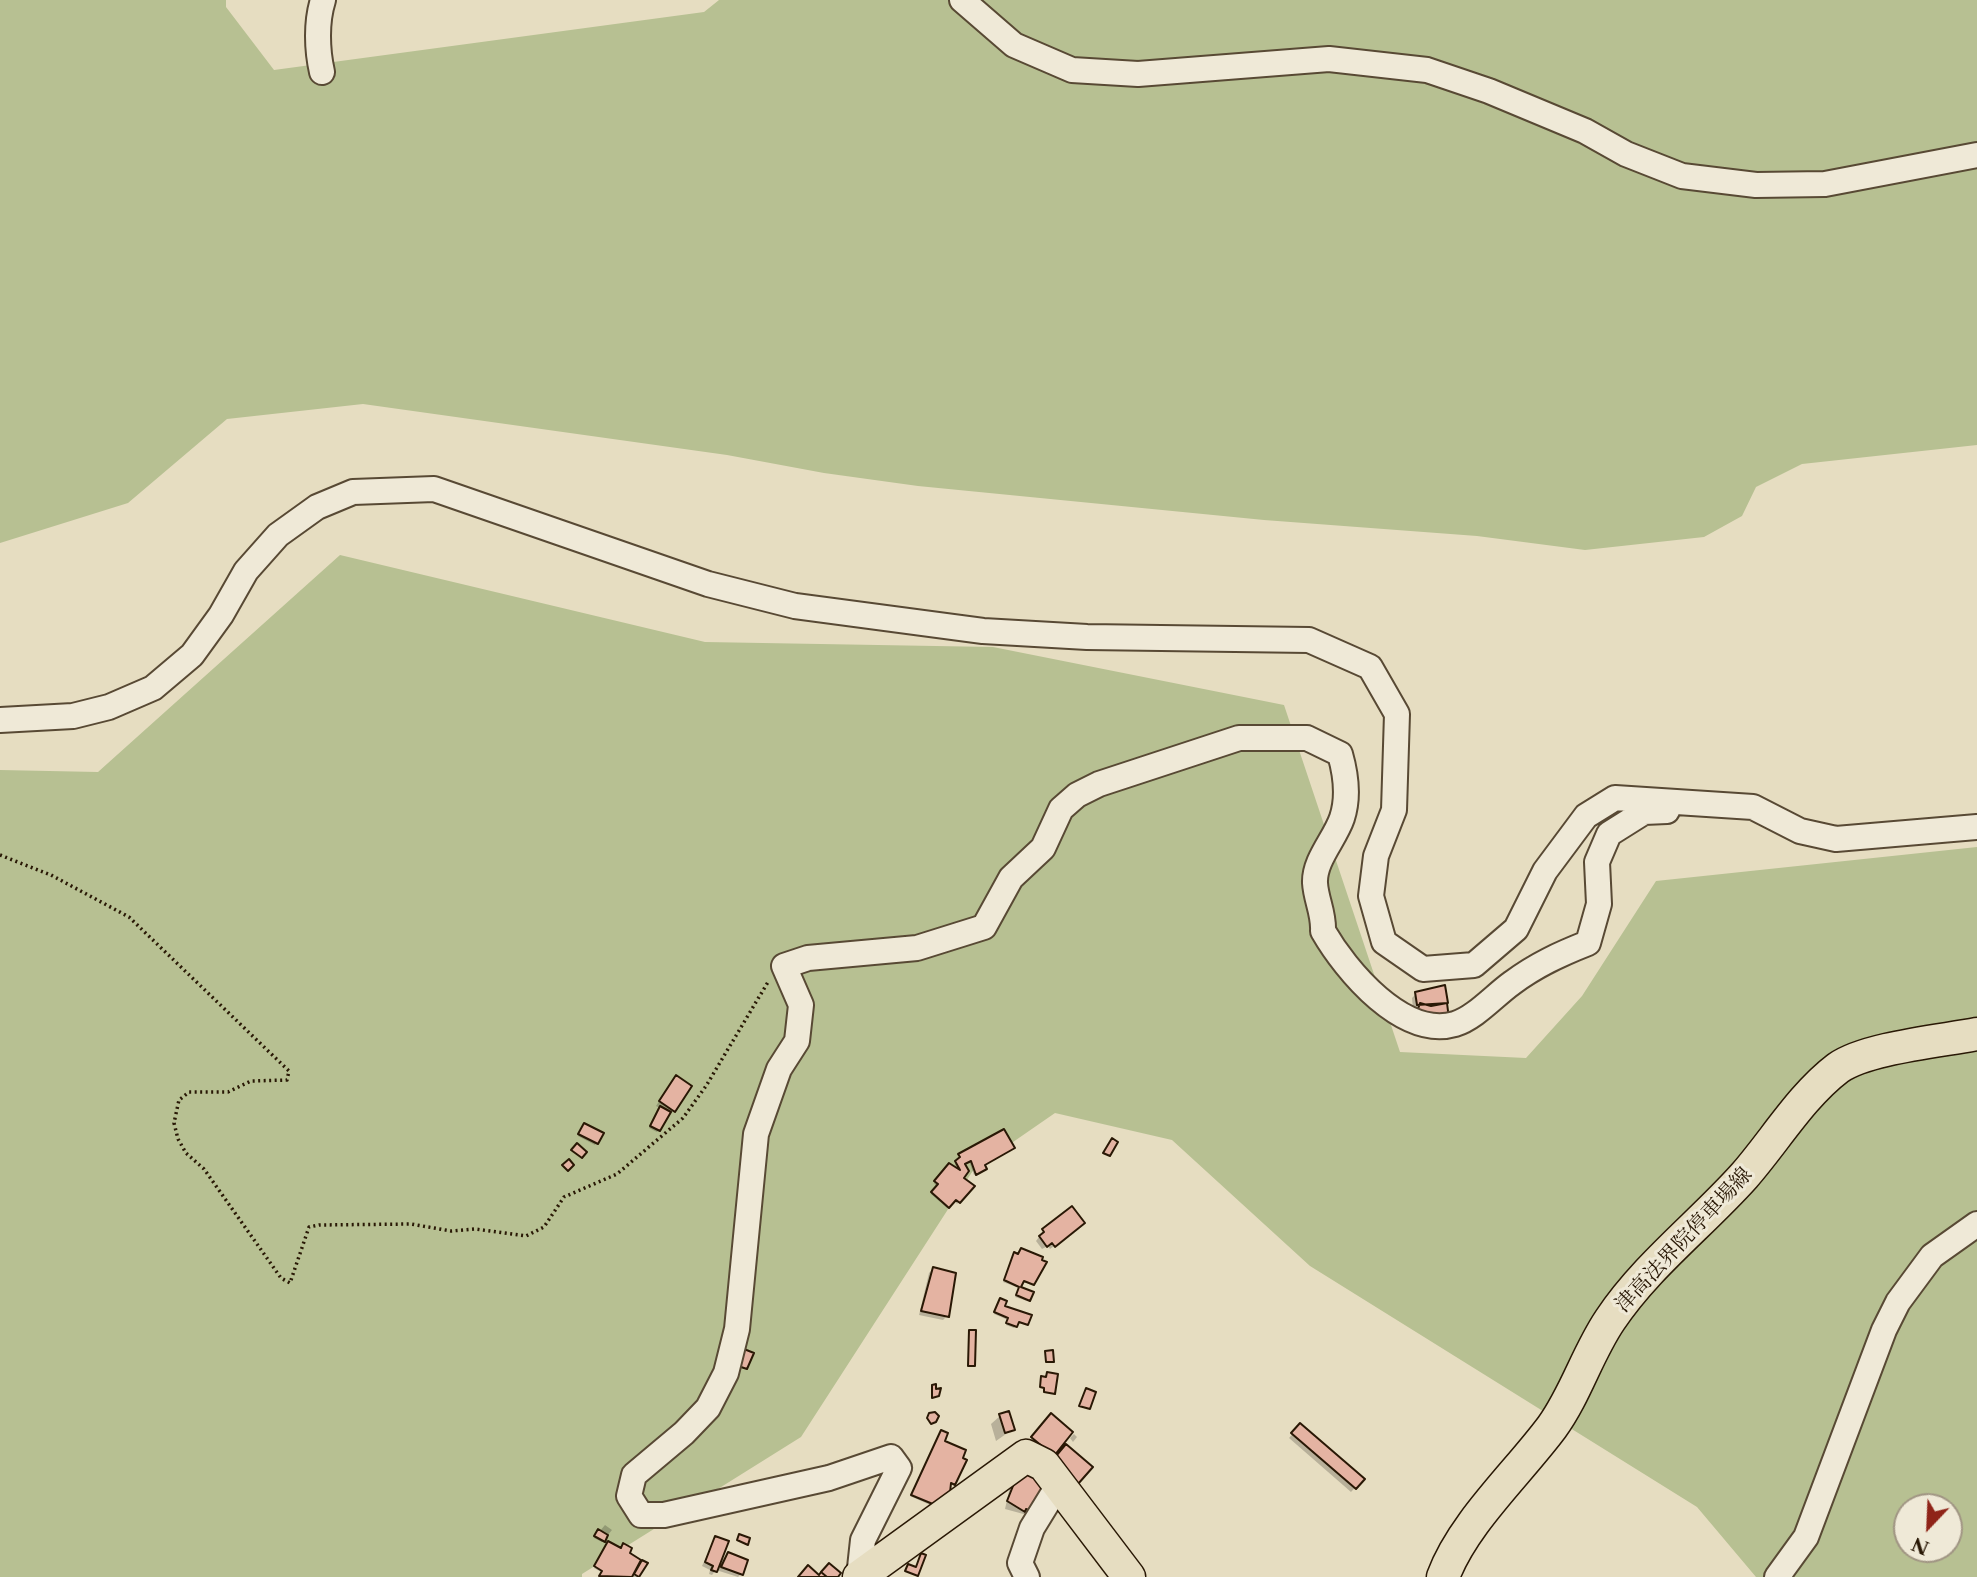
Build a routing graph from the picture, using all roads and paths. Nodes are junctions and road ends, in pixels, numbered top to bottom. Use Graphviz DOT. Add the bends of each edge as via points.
graph roads {
  1 [pos="323,0"];
  2 [pos="962,0"];
  3 [pos="322,72"];
  4 [pos="1977,155"];
  5 [pos="0,720"];
  6 [pos="1678,801"];
  7 [pos="1977,827"];
  8 [pos="0,855"];
  9 [pos="785,966"];
  10 [pos="1977,1034"];
  11 [pos="1977,1224"];
  12 [pos="1059,1484"];
  13 [pos="859,1577"];
  14 [pos="1027,1577"];
  15 [pos="1129,1577"];
  16 [pos="1443,1577"];
  17 [pos="1777,1577"];
  1 -- 3 [label="street" via="318,56"];
  2 -- 4 [label="street" via="1014,45 1072,70 1138,74 1329,59 1427,70 1489,91 1682,176 1756,185 1825,184"];
  5 -- 6 [label="street" via="73,716 153,688 192,655 246,571 278,535 317,507 353,492 421,488 454,493 708,584 794,606 983,631 1309,640 1370,667 1397,714 1394,810 1376,856 1371,896 1384,942 1423,969 1474,965 1516,929 1545,870 1586,816 1615,798"];
  6 -- 7 [label="street" via="1754,807 1800,831 1836,839"];
  6 -- 9 [label="street" via="1668,811 1644,812 1609,834 1597,862 1599,904 1588,943 1547,959 1457,1023 1430,1028 1393,1009 1357,980 1323,931 1315,882 1342,818 1347,781 1340,754 1307,738 1238,738 1077,795 1061,809 1044,848 1011,878 984,927 917,948 808,958"];
  8 -- 9 [label="path" via="51,875 129,917 289,1071 287,1080 251,1081 228,1092 189,1092 179,1100 174,1123 186,1153 204,1169 281,1278 290,1283 309,1227 319,1224 411,1224 526,1236 544,1227 564,1197 617,1174 682,1118 765,985"];
  9 -- 13 [label="street" via="801,1005 797,1041 779,1069 756,1134 737,1329 726,1373 708,1408 634,1475 629,1496 641,1515 664,1514 829,1478 891,1457 899,1468 863,1540"];
  10 -- 16 [label="main road, 津高法界院停車場線" via="1864,1056 1839,1068 1810,1097 1744,1176 1610,1320 1553,1425 1473,1523"];
  11 -- 17 [label="street" via="1932,1256 1898,1302 1806,1537"];
  12 -- 13 [label="main road" via="1044,1465 1026,1456"];
  12 -- 14 [label="street" via="1032,1528 1020,1563"];
  12 -- 15 [label="main road"];
}
